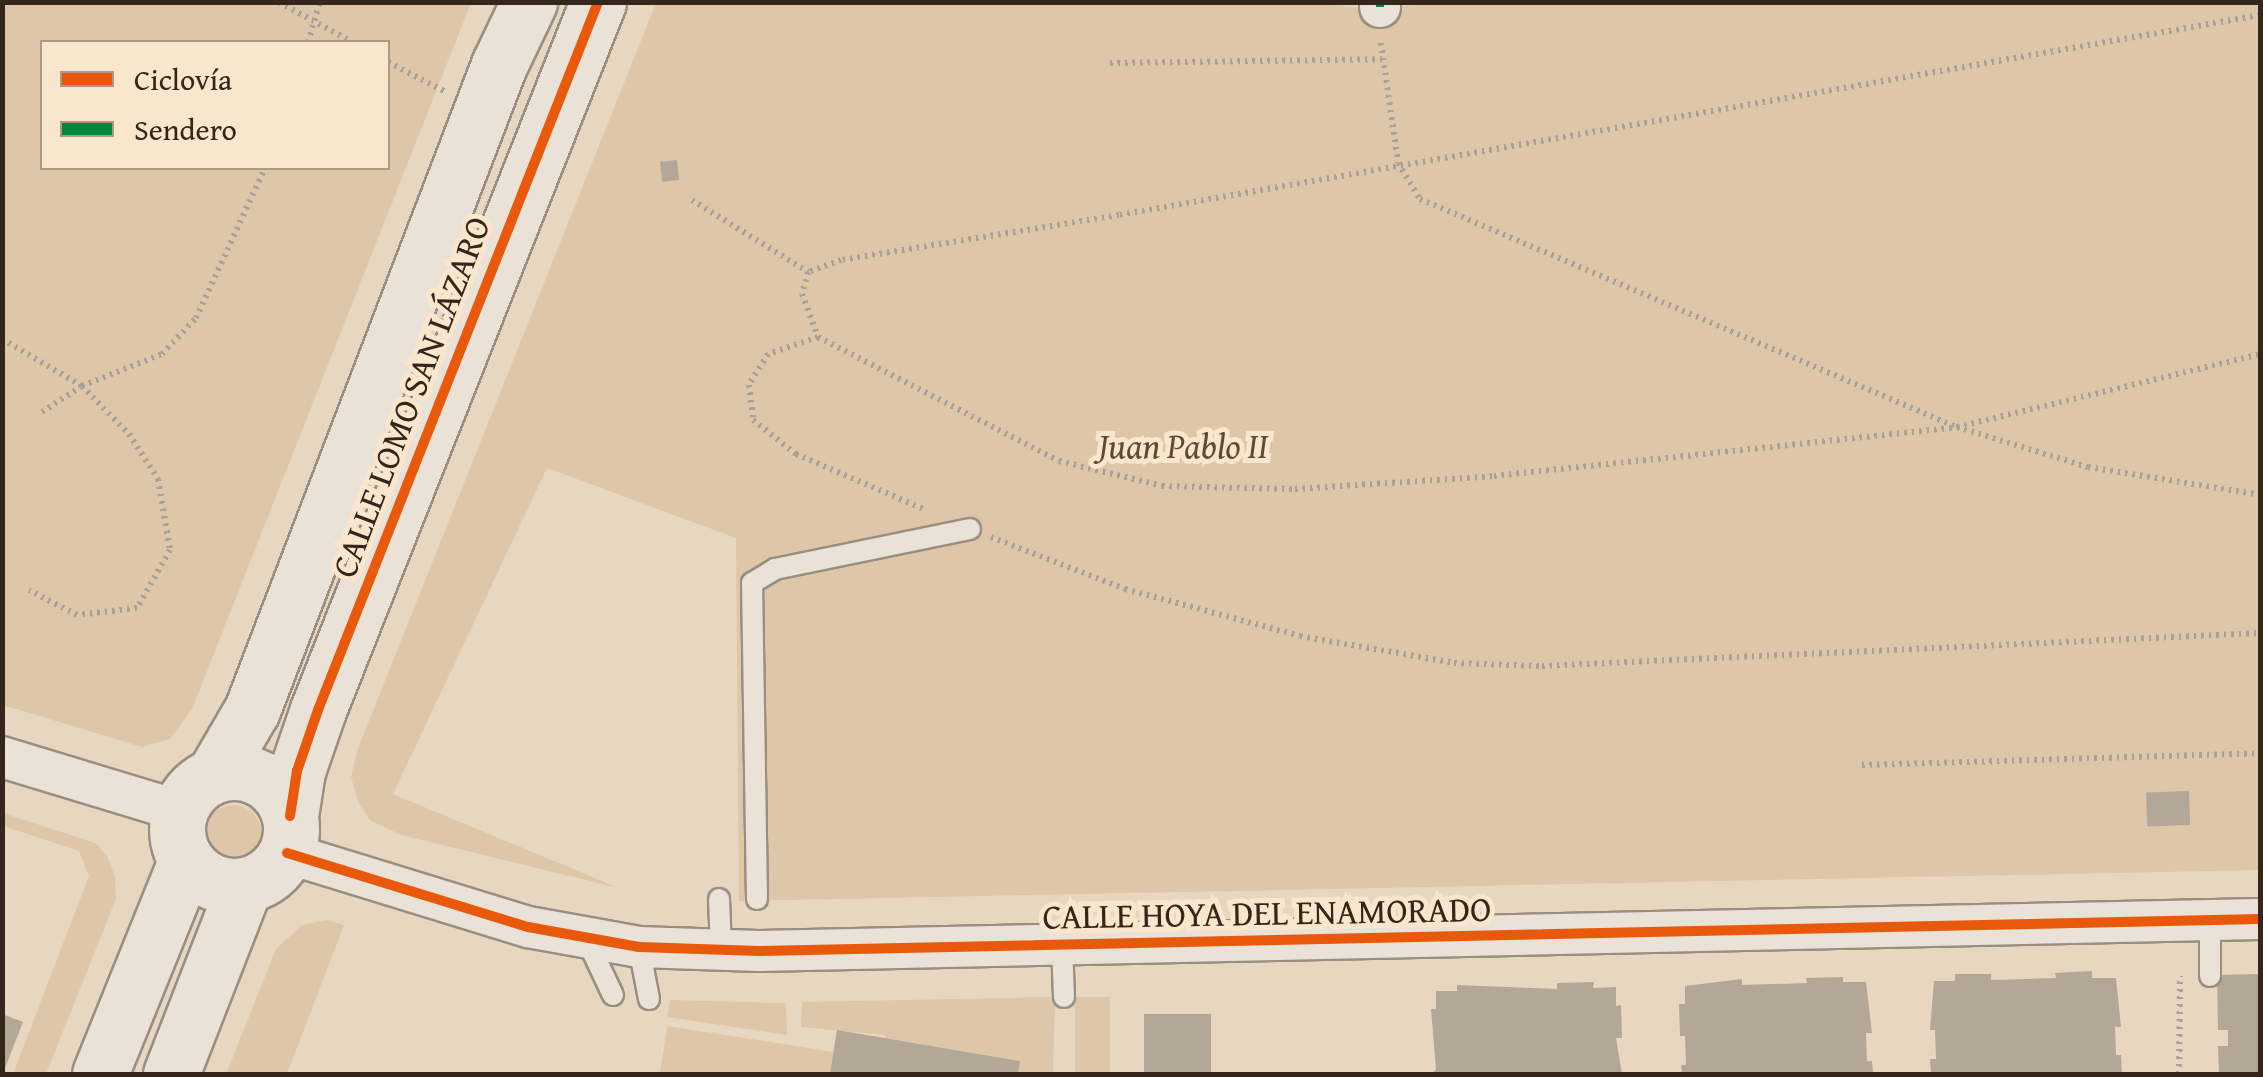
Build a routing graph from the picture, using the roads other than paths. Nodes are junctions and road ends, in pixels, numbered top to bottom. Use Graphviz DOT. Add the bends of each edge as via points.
graph roads {
  1 [pos="598,2"];
  2 [pos="527,5"];
  3 [pos="970,529"];
  4 [pos="2,757"];
  5 [pos="193,816"];
  6 [pos="289,835"];
  7 [pos="244,886"];
  8 [pos="720,898"];
  9 [pos="757,900"];
  10 [pos="2196,920"];
  11 [pos="2260,920"];
  12 [pos="586,938"];
  13 [pos="1062,945"];
  14 [pos="638,947"];
  15 [pos="721,950"];
  16 [pos="2210,976"];
  17 [pos="613,994"];
  18 [pos="1064,997"];
  19 [pos="649,998"];
  20 [pos="100,1074"];
  21 [pos="171,1074"];
  1 -- 6 [label="street, CALLE LOMO SAN LÁZARO" via="318,710 297,771"];
  2 -- 5 [label="street, CALLE LOMO SAN LÁZARO" via="252,710"];
  3 -- 9 [label="lane" via="774,570 752,583"];
  4 -- 5 [label="street"];
  5 -- 6 [label="street" via="253,774 283,798"];
  5 -- 7 [label="street" via="202,876 222,886"];
  5 -- 20 [label="street, CALLE LOMO SAN LÁZARO"];
  6 -- 7 [label="street" via="262,881"];
  6 -- 12 [label="street, CALLE HOYA DEL ENAMORADO" via="528,927"];
  7 -- 21 [label="street"];
  8 -- 15 [label="lane"];
  10 -- 11 [label="street, CALLE HOYA DEL ENAMORADO"];
  10 -- 13 [label="street, CALLE HOYA DEL ENAMORADO"];
  10 -- 16 [label="lane"];
  12 -- 14 [label="street, CALLE HOYA DEL ENAMORADO"];
  12 -- 17 [label="lane"];
  13 -- 15 [label="street, CALLE HOYA DEL ENAMORADO"];
  13 -- 18 [label="lane"];
  14 -- 15 [label="street, CALLE HOYA DEL ENAMORADO"];
  14 -- 19 [label="lane"];
}
